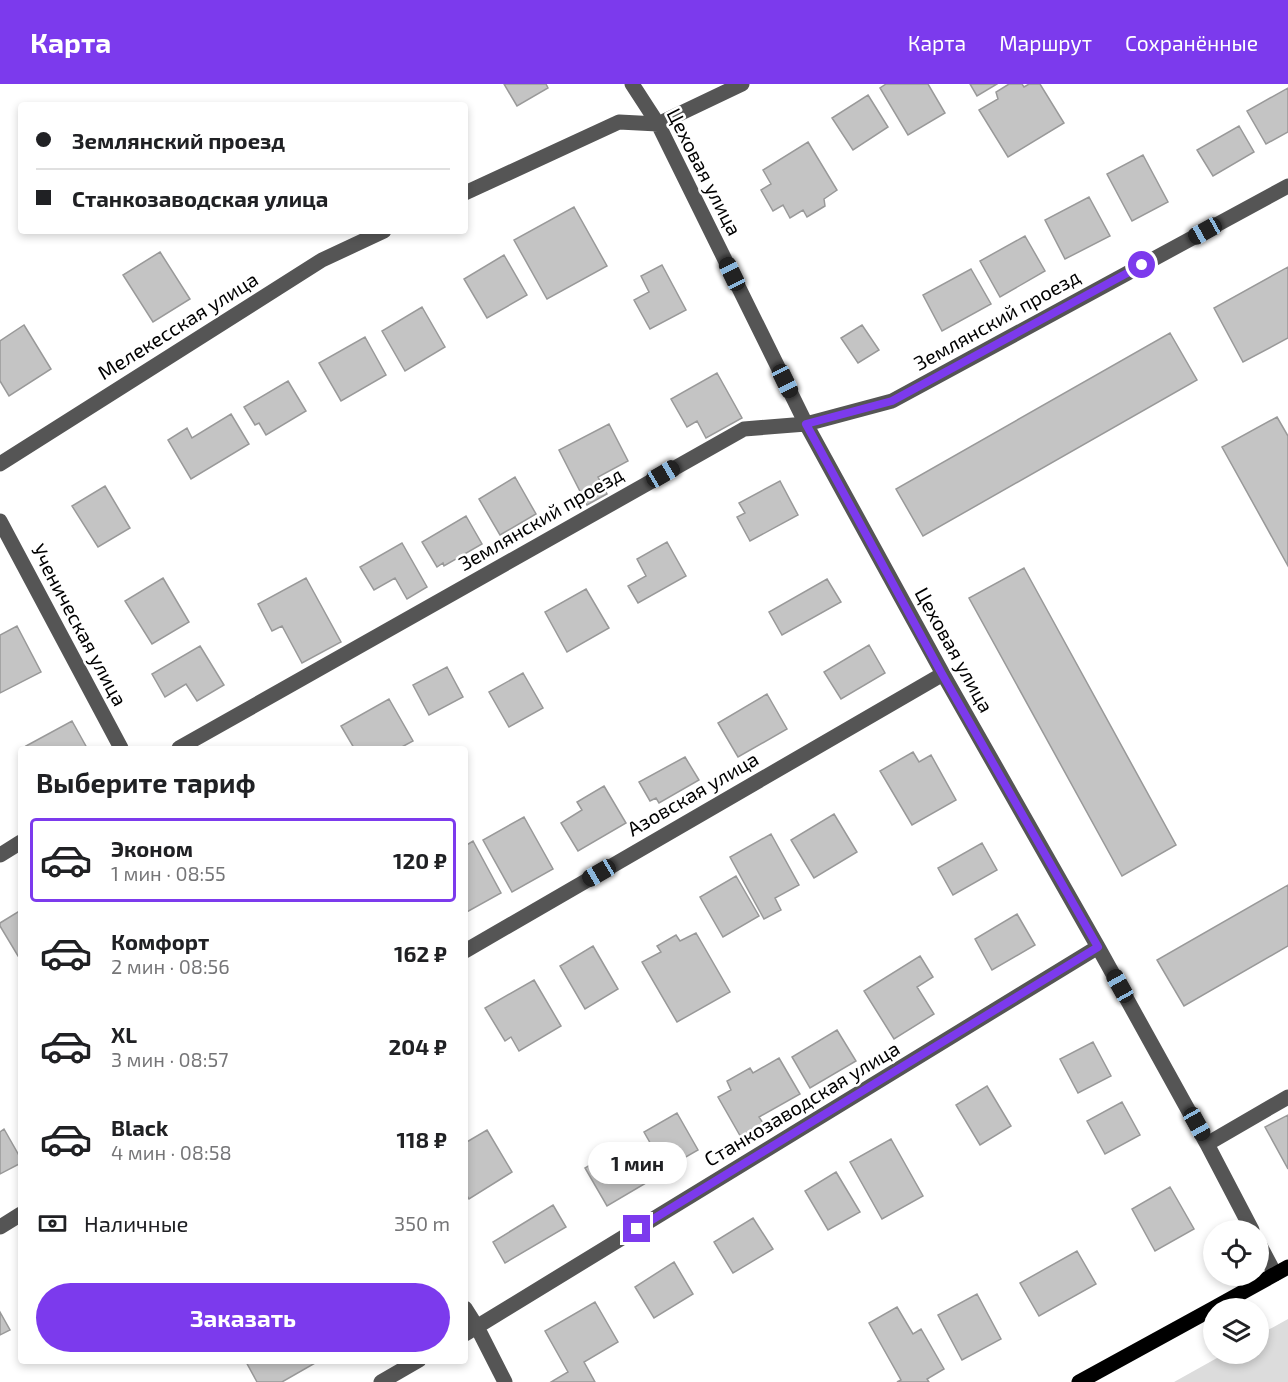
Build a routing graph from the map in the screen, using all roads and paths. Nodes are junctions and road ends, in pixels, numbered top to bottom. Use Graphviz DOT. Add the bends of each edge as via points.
graph roads {
  1 [pos="632,84"];
  2 [pos="742,84"];
  3 [pos="658,124"];
  4 [pos="1288,186"];
  5 [pos="468,193"];
  6 [pos="378,234"];
  7 [pos="806,424"];
  8 [pos="0,464"];
  9 [pos="0,521"];
  10 [pos="942,674"];
  11 [pos="120,746"];
  12 [pos="183,746"];
  13 [pos="18,844"];
  14 [pos="0,855"];
  15 [pos="1098,947"];
  16 [pos="468,949"];
  17 [pos="1288,1097"];
  18 [pos="1208,1144"];
  19 [pos="18,1216"];
  20 [pos="1247,1220"];
  21 [pos="0,1227"];
  22 [pos="1269,1255"];
  23 [pos="1282,1271"];
  24 [pos="1232,1298"];
  25 [pos="1203,1314"];
  26 [pos="471,1331"];
  27 [pos="412,1364"];
  28 [pos="381,1382"];
  29 [pos="505,1382"];
  30 [pos="1079,1382"];
  1 -- 3 [label="street, Цеховая улица"];
  2 -- 3 [label="street"];
  3 -- 5 [label="street" via="619,122"];
  3 -- 7 [label="street, Цеховая улица"];
  4 -- 7 [label="street, Землянский проезд" via="892,401"];
  6 -- 8 [label="street, Мелекесская улица" via="322,260"];
  7 -- 10 [label="street, Цеховая улица"];
  7 -- 12 [label="street, Землянский проезд" via="744,429"];
  9 -- 11 [label="street, Ученическая улица"];
  10 -- 15 [label="street, Цеховая улица"];
  10 -- 16 [label="street, Азовская улица"];
  13 -- 14 [label="street"];
  15 -- 18 [label="street, Цеховая улица"];
  15 -- 26 [label="street, Станкозаводская улица"];
  17 -- 18 [label="street"];
  18 -- 20 [label="street, Цеховая улица"];
  19 -- 21 [label="street"];
  22 -- 23 [label="street"];
  23 -- 24 [label="main road"];
  25 -- 30 [label="main road"];
  26 -- 29 [label="street"];
  27 -- 28 [label="street"];
}
